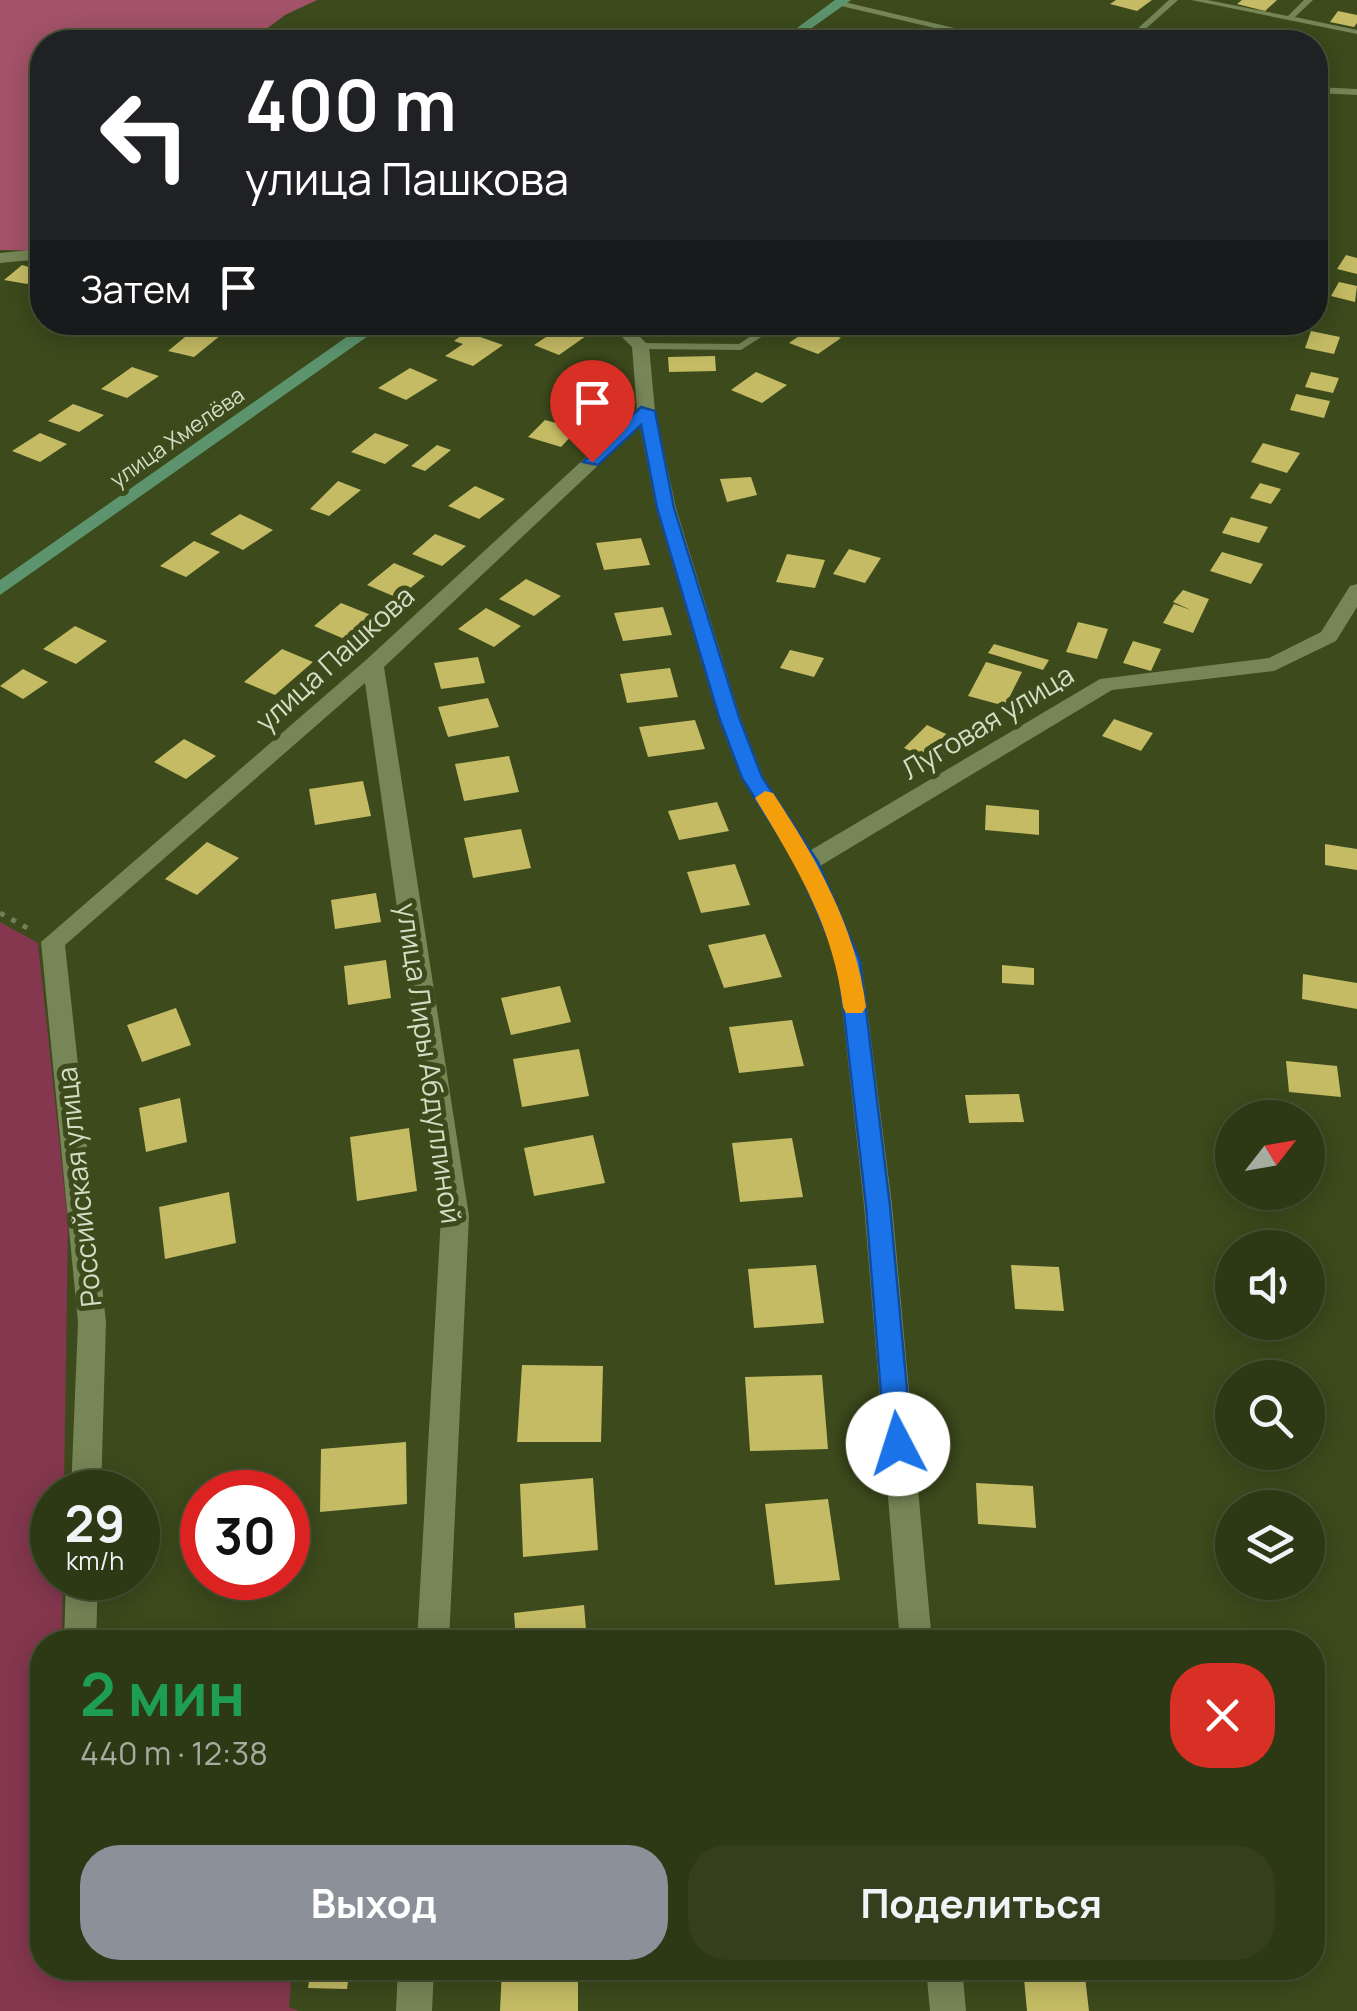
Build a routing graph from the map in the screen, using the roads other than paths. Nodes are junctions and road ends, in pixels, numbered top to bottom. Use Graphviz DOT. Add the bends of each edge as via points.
graph roads {
  1 [pos="824,0"];
  2 [pos="1174,0"];
  3 [pos="1195,0"];
  4 [pos="1308,0"];
  5 [pos="842,1"];
  6 [pos="1288,20"];
  7 [pos="783,30"];
  8 [pos="801,30"];
  9 [pos="955,30"];
  10 [pos="1140,30"];
  11 [pos="1357,32"];
  12 [pos="1328,91"];
  13 [pos="1357,92"];
  14 [pos="30,255"];
  15 [pos="2,257"];
  16 [pos="358,335"];
  17 [pos="629,335"];
  18 [pos="764,335"];
  19 [pos="640,346"];
  20 [pos="646,411"];
  21 [pos="0,589"];
  22 [pos="1357,590"];
  23 [pos="374,665"];
  24 [pos="808,862"];
  25 [pos="53,942"];
  26 [pos="87,1470"];
  27 [pos="81,1600"];
  28 [pos="80,1630"];
  29 [pos="434,1630"];
  30 [pos="915,1630"];
  31 [pos="415,1980"];
  32 [pos="945,1980"];
  33 [pos="414,2011"];
  34 [pos="948,2011"];
  1 -- 7 [label="main road"];
  2 -- 10 [label="lane"];
  3 -- 6 [label="lane"];
  4 -- 6 [label="lane"];
  5 -- 8 [label="main road"];
  5 -- 9 [label="lane"];
  6 -- 11 [label="lane"];
  12 -- 13 [label="lane"];
  14 -- 15 [label="street"];
  16 -- 21 [label="main road, улица Хмелёва"];
  17 -- 19 [label="street"];
  18 -- 19 [label="lane" via="740,347"];
  19 -- 20 [label="street"];
  20 -- 23 [label="street, улица Пашкова"];
  20 -- 24 [label="street" via="666,508 729,717 752,778"];
  22 -- 24 [label="street, Луговая улица" via="1329,636 1274,664 1107,684"];
  23 -- 25 [label="street, улица Пашкова"];
  23 -- 29 [label="street, улица Лиры Абдуллиной" via="455,1216"];
  24 -- 30 [label="street" via="849,961"];
  25 -- 26 [label="street, Российская улица" via="92,1322"];
  27 -- 28 [label="street"];
  31 -- 33 [label="street"];
  32 -- 34 [label="street"];
}
